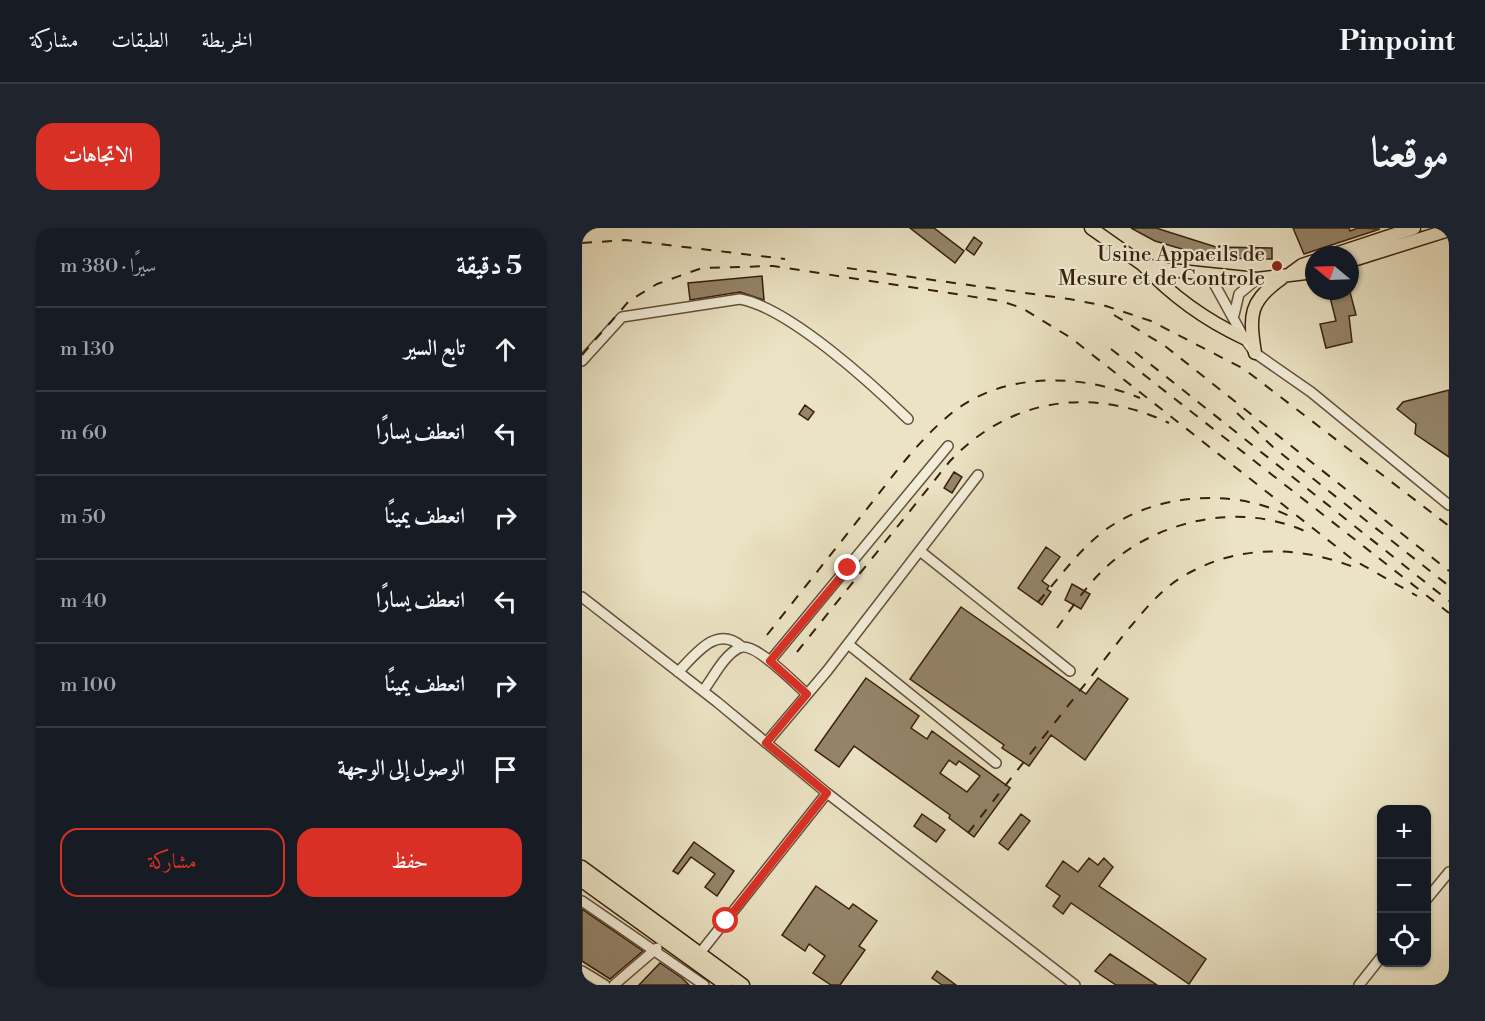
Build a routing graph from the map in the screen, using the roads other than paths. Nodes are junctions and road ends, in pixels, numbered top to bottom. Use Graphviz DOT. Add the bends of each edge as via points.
graph roads {
  1 [pos="1091,228"];
  2 [pos="1414,228"];
  3 [pos="1446,230"];
  4 [pos="1359,246"];
  5 [pos="1359,258"];
  6 [pos="1142,264"];
  7 [pos="1305,264"];
  8 [pos="1305,273"];
  9 [pos="1288,274"];
  10 [pos="1210,276"];
  11 [pos="1257,279"];
  12 [pos="1234,318"];
  13 [pos="1244,338"];
  14 [pos="1255,353"];
  15 [pos="582,361"];
  16 [pos="908,419"];
  17 [pos="948,446"];
  18 [pos="978,475"];
  19 [pos="1449,505"];
  20 [pos="920,551"];
  21 [pos="582,597"];
  22 [pos="848,644"];
  23 [pos="741,646"];
  24 [pos="770,661"];
  25 [pos="1070,671"];
  26 [pos="678,672"];
  27 [pos="703,692"];
  28 [pos="807,694"];
  29 [pos="766,743"];
  30 [pos="996,763"];
  31 [pos="827,793"];
  32 [pos="582,867"];
  33 [pos="1449,872"];
  34 [pos="582,881"];
  35 [pos="1431,894"];
  36 [pos="582,901"];
  37 [pos="666,940"];
  38 [pos="655,950"];
  39 [pos="700,953"];
  40 [pos="1377,962"];
  41 [pos="582,971"];
  42 [pos="706,983"];
  43 [pos="605,985"];
  44 [pos="614,985"];
  45 [pos="726,985"];
  46 [pos="742,985"];
  47 [pos="1075,985"];
  48 [pos="1359,985"];
  1 -- 6 [label="main road"];
  2 -- 4 [label="main road"];
  3 -- 5 [label="main road"];
  6 -- 10 [label="main road"];
  6 -- 13 [label="main road" via="1160,284 1210,320"];
  7 -- 9 [label="main road"];
  8 -- 9 [label="main road"];
  9 -- 11 [label="main road"];
  9 -- 14 [label="main road" via="1267,288 1254,305 1251,331"];
  10 -- 11 [label="main road"];
  10 -- 12 [label="street"];
  11 -- 12 [label="street" via="1239,294"];
  12 -- 13 [label="street"];
  13 -- 14 [label="street"];
  14 -- 19 [label="street" via="1311,392"];
  15 -- 16 [label="street" via="622,317 740,299 755,302 786,319 878,390"];
  17 -- 24 [label="street"];
  18 -- 20 [label="street"];
  20 -- 22 [label="street"];
  20 -- 25 [label="street"];
  21 -- 26 [label="street"];
  22 -- 28 [label="street"];
  22 -- 30 [label="street"];
  23 -- 24 [label="street"];
  23 -- 26 [label="street" via="733,639 713,639"];
  23 -- 27 [label="street" via="732,652"];
  24 -- 28 [label="street"];
  26 -- 27 [label="street"];
  27 -- 29 [label="street"];
  28 -- 29 [label="street"];
  29 -- 31 [label="street"];
  31 -- 39 [label="street"];
  31 -- 47 [label="street"];
  32 -- 39 [label="main road"];
  33 -- 35 [label="street"];
  34 -- 37 [label="main road"];
  36 -- 38 [label="street"];
  37 -- 38 [label="street"];
  37 -- 42 [label="main road"];
  38 -- 42 [label="street"];
  38 -- 44 [label="street"];
  39 -- 46 [label="main road"];
  40 -- 48 [label="street"];
  41 -- 43 [label="street"];
  42 -- 45 [label="main road"];
}
